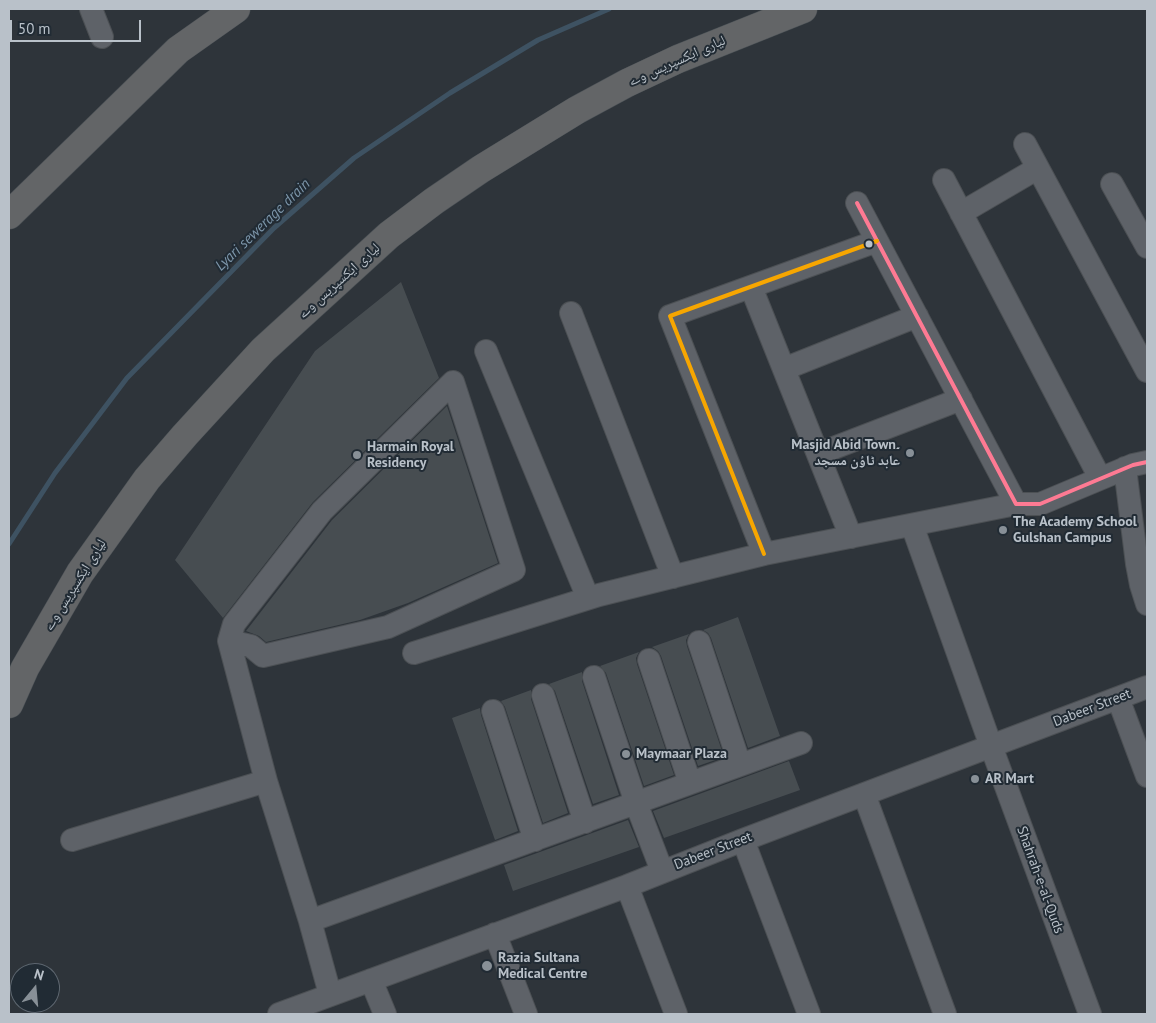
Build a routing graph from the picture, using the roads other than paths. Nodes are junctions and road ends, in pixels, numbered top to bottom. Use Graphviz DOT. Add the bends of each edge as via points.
graph roads {
  1 [pos="91,9"];
  2 [pos="236,9"];
  3 [pos="803,9"];
  4 [pos="102,37"];
  5 [pos="1025,144"];
  6 [pos="1038,168"];
  7 [pos="944,180"];
  8 [pos="1112,184"];
  9 [pos="857,203"];
  10 [pos="961,214"];
  11 [pos="9,215"];
  12 [pos="877,241"];
  13 [pos="1147,248"];
  14 [pos="751,287"];
  15 [pos="571,313"];
  16 [pos="917,316"];
  17 [pos="486,351"];
  18 [pos="784,369"];
  19 [pos="1147,371"];
  20 [pos="961,399"];
  21 [pos="818,454"];
  22 [pos="1147,462"];
  23 [pos="1125,468"];
  24 [pos="1100,478"];
  25 [pos="1016,504"];
  26 [pos="912,525"];
  27 [pos="851,537"];
  28 [pos="1141,550"];
  29 [pos="764,554"];
  30 [pos="673,577"];
  31 [pos="588,598"];
  32 [pos="1147,604"];
  33 [pos="229,641"];
  34 [pos="699,642"];
  35 [pos="414,653"];
  36 [pos="648,660"];
  37 [pos="594,678"];
  38 [pos="1147,687"];
  39 [pos="543,695"];
  40 [pos="1118,698"];
  41 [pos="9,704"];
  42 [pos="493,711"];
  43 [pos="800,743"];
  44 [pos="991,746"];
  45 [pos="740,764"];
  46 [pos="1147,776"];
  47 [pos="266,781"];
  48 [pos="690,783"];
  49 [pos="864,794"];
  50 [pos="636,803"];
  51 [pos="585,822"];
  52 [pos="72,840"];
  53 [pos="535,840"];
  54 [pos="743,840"];
  55 [pos="662,871"];
  56 [pos="627,886"];
  57 [pos="310,921"];
  58 [pos="495,934"];
  59 [pos="372,980"];
  60 [pos="330,994"];
  61 [pos="279,1014"];
  62 [pos="384,1014"];
  63 [pos="526,1014"];
  64 [pos="676,1014"];
  65 [pos="809,1014"];
  66 [pos="945,1014"];
  67 [pos="1090,1014"];
  1 -- 4 [label="street"];
  2 -- 11 [label="highway" via="178,50"];
  3 -- 41 [label="highway, لیاری ایکسپریس وے" via="678,60 577,110 481,169 390,235 263,350 147,479 80,573 25,668"];
  5 -- 6 [label="street"];
  6 -- 10 [label="street"];
  6 -- 19 [label="street"];
  7 -- 10 [label="street"];
  8 -- 13 [label="street"];
  9 -- 12 [label="street"];
  10 -- 24 [label="street"];
  12 -- 14 [label="street"];
  12 -- 16 [label="street"];
  14 -- 18 [label="street"];
  14 -- 29 [label="street" via="670,316"];
  15 -- 30 [label="street"];
  16 -- 18 [label="street"];
  16 -- 20 [label="street"];
  17 -- 31 [label="street"];
  18 -- 21 [label="street"];
  20 -- 21 [label="street"];
  20 -- 25 [label="street"];
  21 -- 27 [label="street"];
  22 -- 23 [label="street"];
  23 -- 24 [label="street"];
  23 -- 28 [label="street"];
  24 -- 25 [label="street" via="1040,504"];
  25 -- 26 [label="street"];
  26 -- 27 [label="street"];
  26 -- 44 [label="street, Shahrah-e-al-Quds"];
  27 -- 29 [label="street"];
  28 -- 32 [label="street" via="1141,585"];
  29 -- 30 [label="street"];
  30 -- 31 [label="street"];
  31 -- 35 [label="street"];
  33 -- 33 [label="street" via="251,646 263,656 388,627 514,570 453,382 322,511 234,624"];
  33 -- 47 [label="street"];
  34 -- 45 [label="street"];
  36 -- 48 [label="street"];
  37 -- 50 [label="street"];
  38 -- 40 [label="street, Dabeer Street"];
  39 -- 51 [label="street"];
  40 -- 44 [label="street, Dabeer Street"];
  40 -- 46 [label="street"];
  42 -- 53 [label="street"];
  43 -- 45 [label="street"];
  44 -- 49 [label="street, Dabeer Street"];
  44 -- 67 [label="street, Shahrah-e-al-Quds"];
  45 -- 48 [label="street"];
  47 -- 52 [label="street"];
  47 -- 57 [label="street"];
  48 -- 50 [label="street"];
  49 -- 54 [label="street, Dabeer Street"];
  49 -- 66 [label="street"];
  50 -- 51 [label="street"];
  50 -- 55 [label="street"];
  51 -- 53 [label="street"];
  53 -- 57 [label="street"];
  54 -- 55 [label="street, Dabeer Street"];
  54 -- 65 [label="street"];
  55 -- 56 [label="street, Dabeer Street"];
  56 -- 58 [label="street, Dabeer Street"];
  56 -- 64 [label="street"];
  57 -- 60 [label="street"];
  58 -- 59 [label="street, Dabeer Street"];
  58 -- 63 [label="street"];
  59 -- 60 [label="street, Dabeer Street"];
  59 -- 62 [label="street"];
  60 -- 61 [label="street, Dabeer Street"];
}
